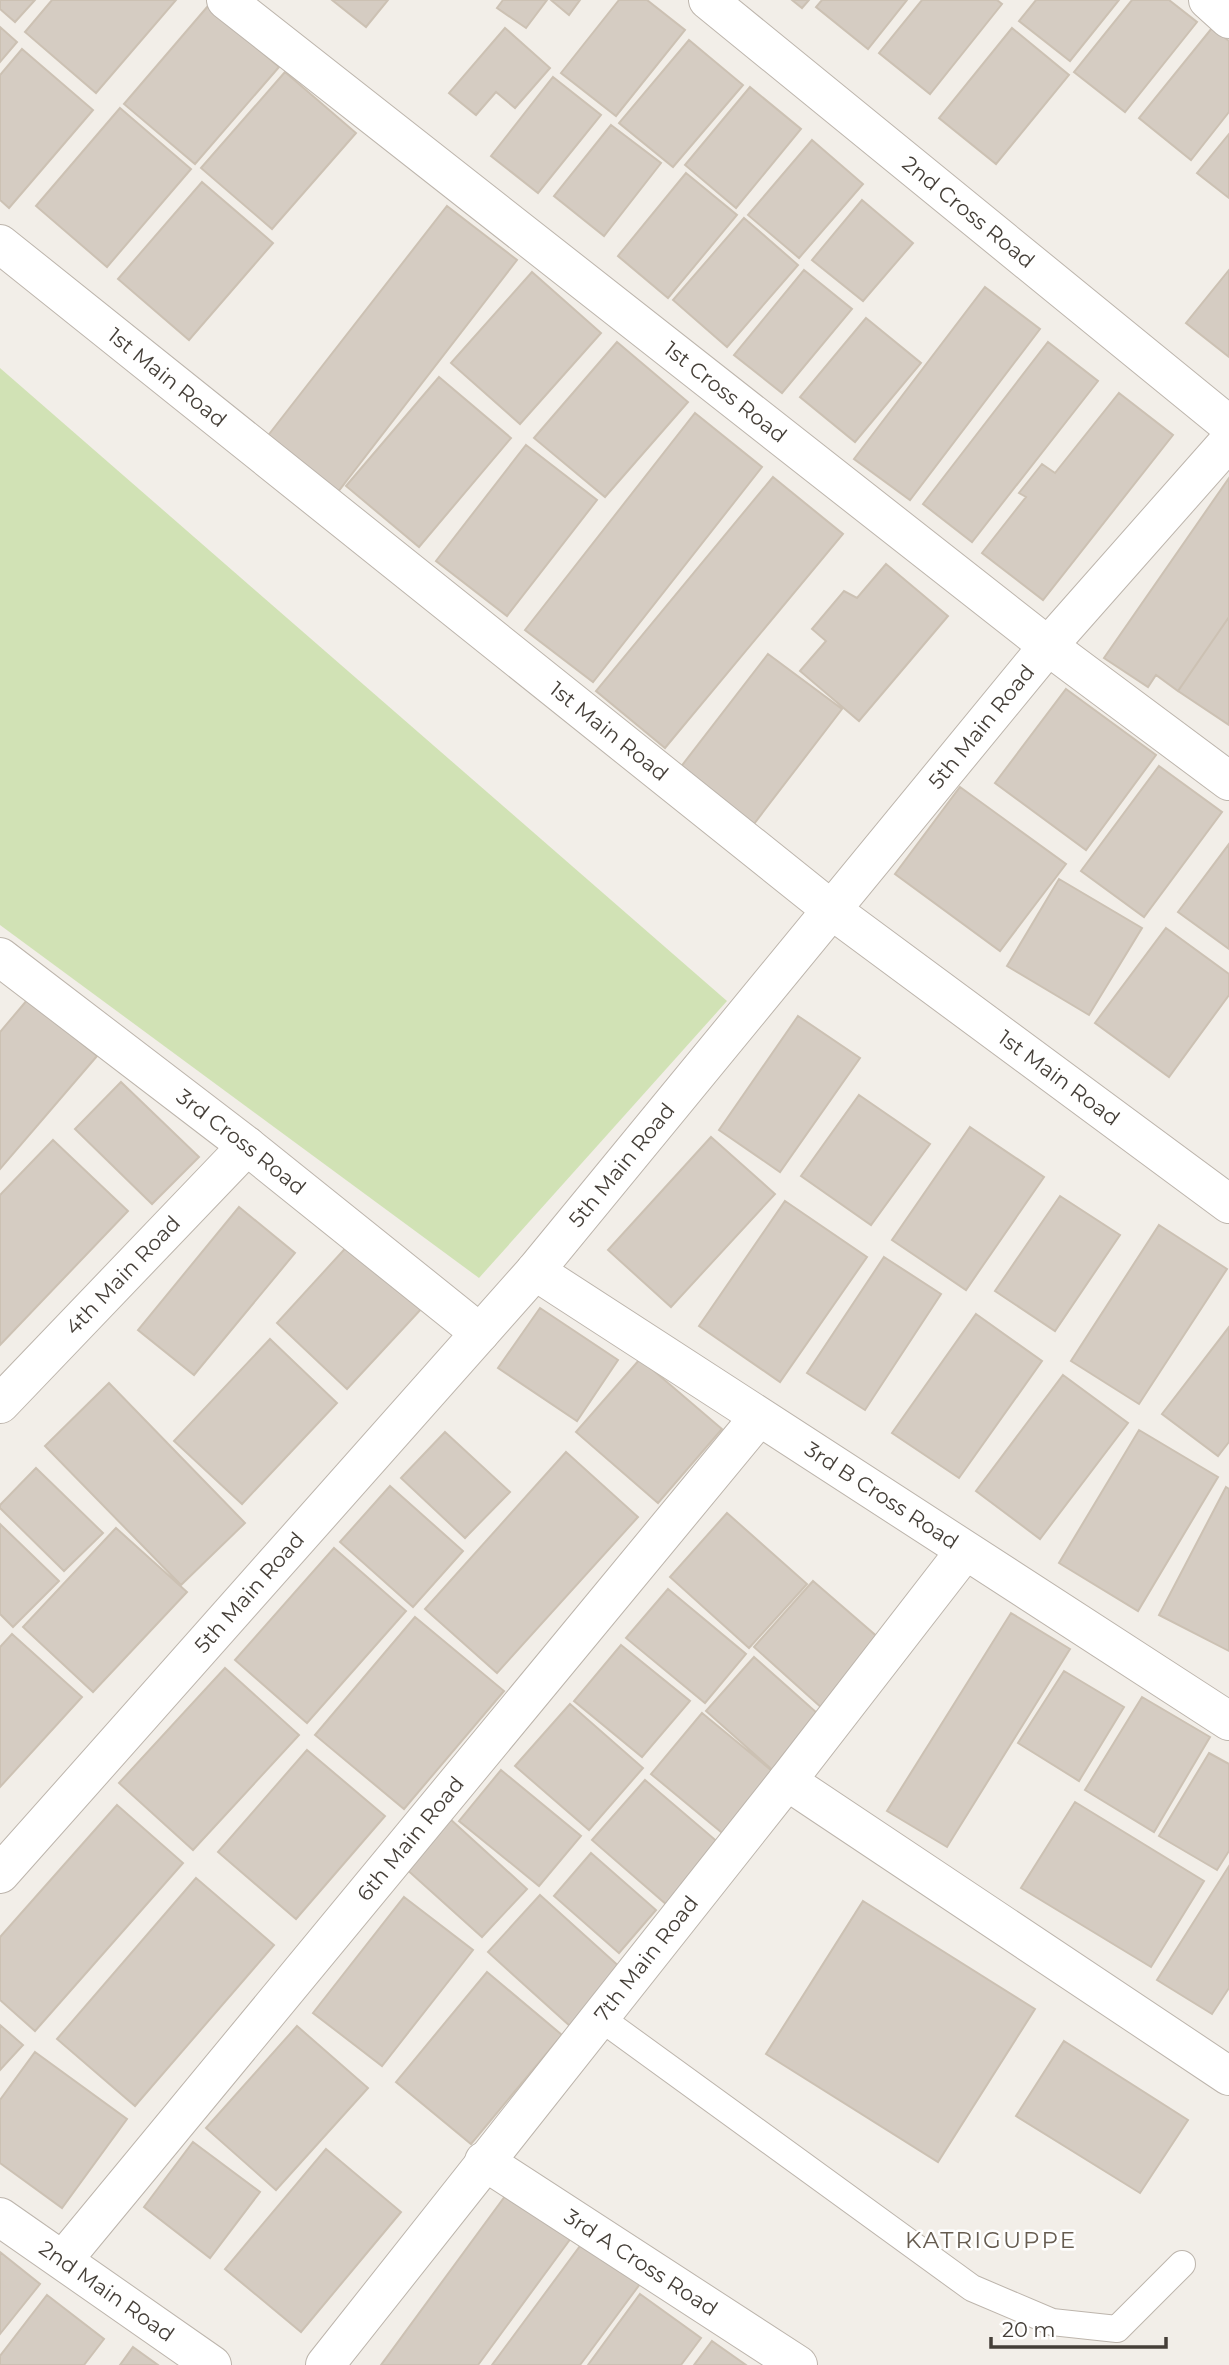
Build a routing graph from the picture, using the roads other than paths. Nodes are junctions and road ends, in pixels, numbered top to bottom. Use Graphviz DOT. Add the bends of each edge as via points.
graph roads {
  1 [pos="226,0"];
  2 [pos="708,0"];
  3 [pos="1208,0"];
  4 [pos="1229,19"];
  5 [pos="0,244"];
  6 [pos="1229,425"];
  7 [pos="1229,441"];
  8 [pos="1048,646"];
  9 [pos="1229,781"];
  10 [pos="832,911"];
  11 [pos="0,957"];
  12 [pos="247,1146"];
  13 [pos="1229,1204"];
  14 [pos="535,1271"];
  15 [pos="480,1333"];
  16 [pos="0,1404"];
  17 [pos="759,1417"];
  18 [pos="965,1551"];
  19 [pos="1229,1721"];
  20 [pos="787,1781"];
  21 [pos="0,1874"];
  22 [pos="599,2017"];
  23 [pos="1229,2076"];
  24 [pos="484,2161"];
  25 [pos="0,2217"];
  26 [pos="63,2260"];
  27 [pos="1182,2264"];
  28 [pos="212,2365"];
  29 [pos="325,2365"];
  30 [pos="799,2365"];
  1 -- 8 [label="street, 1st Cross Road"];
  2 -- 6 [label="street, 2nd Cross Road"];
  3 -- 4 [label="street"];
  5 -- 10 [label="street, 1st Main Road"];
  7 -- 8 [label="street, 5th Main Road"];
  8 -- 9 [label="street, 1st Cross Road"];
  8 -- 10 [label="street, 5th Main Road"];
  10 -- 13 [label="street, 1st Main Road"];
  10 -- 14 [label="street, 5th Main Road"];
  11 -- 12 [label="street, 3rd Cross Road"];
  12 -- 15 [label="street, 3rd Cross Road"];
  12 -- 16 [label="street, 4th Main Road"];
  14 -- 15 [label="street, 5th Main Road"];
  14 -- 17 [label="street, 3rd B Cross Road"];
  15 -- 21 [label="street, 5th Main Road"];
  17 -- 18 [label="street, 3rd B Cross Road"];
  17 -- 26 [label="street, 6th Main Road"];
  18 -- 19 [label="street, 3rd B Cross Road"];
  18 -- 20 [label="street, 7th Main Road"];
  20 -- 22 [label="street, 7th Main Road"];
  20 -- 23 [label="street"];
  22 -- 24 [label="street, 7th Main Road"];
  22 -- 27 [label="lane" via="972,2288 1052,2322 1117,2329"];
  24 -- 29 [label="street, 7th Main Road"];
  24 -- 30 [label="street, 3rd A Cross Road"];
  25 -- 26 [label="street, 2nd Main Road"];
  26 -- 28 [label="street, 2nd Main Road"];
}
